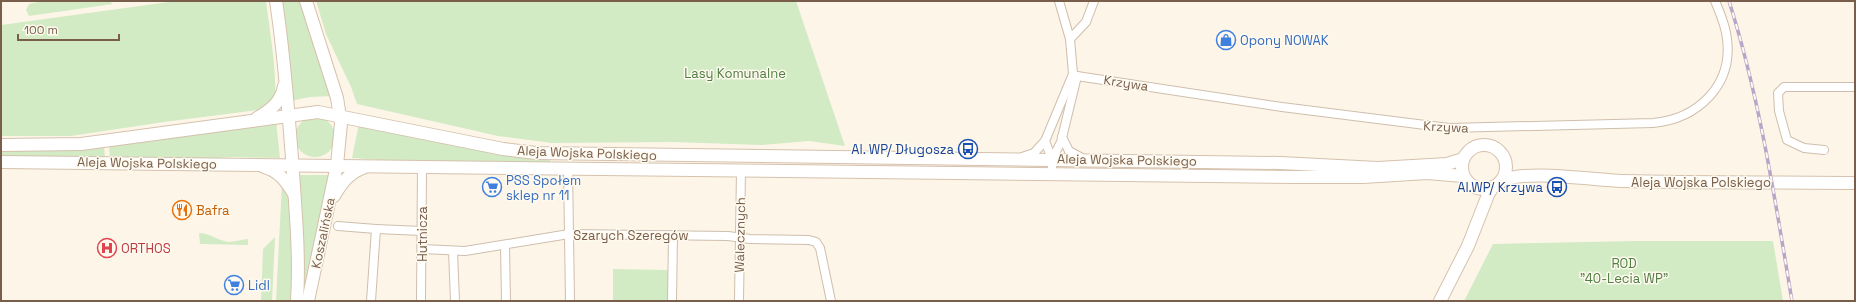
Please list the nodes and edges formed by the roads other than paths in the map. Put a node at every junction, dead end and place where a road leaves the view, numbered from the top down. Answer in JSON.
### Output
{"nodes":[{"id":1,"x":276,"y":1,"type":"edge"},
{"id":2,"x":306,"y":1,"type":"edge"},
{"id":3,"x":1059,"y":1,"type":"edge"},
{"id":4,"x":1094,"y":1,"type":"edge"},
{"id":5,"x":1715,"y":1,"type":"edge"},
{"id":6,"x":1070,"y":39,"type":"junction"},
{"id":7,"x":1075,"y":75,"type":"junction"},
{"id":8,"x":285,"y":81,"type":"junction"},
{"id":9,"x":1855,"y":87,"type":"edge"},
{"id":10,"x":340,"y":115,"type":"junction"},
{"id":11,"x":288,"y":116,"type":"junction"},
{"id":12,"x":252,"y":121,"type":"junction"},
{"id":13,"x":1062,"y":137,"type":"junction"},
{"id":14,"x":1045,"y":141,"type":"junction"},
{"id":15,"x":1,"y":146,"type":"edge"},
{"id":16,"x":1824,"y":150,"type":"dead end"},
{"id":17,"x":790,"y":156,"type":"junction"},
{"id":18,"x":1016,"y":159,"type":"junction"},
{"id":19,"x":1052,"y":159,"type":"junction"},
{"id":20,"x":1464,"y":159,"type":"junction"},
{"id":21,"x":1504,"y":159,"type":"junction"},
{"id":22,"x":1089,"y":160,"type":"junction"},
{"id":23,"x":1159,"y":161,"type":"junction"},
{"id":24,"x":1,"y":162,"type":"edge"},
{"id":25,"x":253,"y":164,"type":"junction"},
{"id":26,"x":292,"y":165,"type":"junction"},
{"id":27,"x":337,"y":165,"type":"junction"},
{"id":28,"x":370,"y":166,"type":"junction"},
{"id":29,"x":422,"y":166,"type":"junction"},
{"id":30,"x":568,"y":168,"type":"junction"},
{"id":31,"x":741,"y":170,"type":"junction"},
{"id":32,"x":789,"y":170,"type":"junction"},
{"id":33,"x":1052,"y":174,"type":"junction"},
{"id":34,"x":1158,"y":175,"type":"junction"},
{"id":35,"x":1463,"y":176,"type":"junction"},
{"id":36,"x":1548,"y":176,"type":"junction"},
{"id":37,"x":1855,"y":183,"type":"edge"},
{"id":38,"x":1497,"y":184,"type":"junction"},
{"id":39,"x":1475,"y":188,"type":"junction"},
{"id":40,"x":295,"y":194,"type":"junction"},
{"id":41,"x":328,"y":207,"type":"junction"},
{"id":42,"x":338,"y":226,"type":"dead end"},
{"id":43,"x":1474,"y":228,"type":"junction"},
{"id":44,"x":376,"y":229,"type":"junction"},
{"id":45,"x":422,"y":231,"type":"junction"},
{"id":46,"x":569,"y":234,"type":"junction"},
{"id":47,"x":673,"y":235,"type":"junction"},
{"id":48,"x":740,"y":237,"type":"junction"},
{"id":49,"x":505,"y":245,"type":"junction"},
{"id":50,"x":422,"y":249,"type":"junction"},
{"id":51,"x":453,"y":251,"type":"junction"},
{"id":52,"x":297,"y":301,"type":"edge"},
{"id":53,"x":308,"y":301,"type":"edge"},
{"id":54,"x":371,"y":301,"type":"edge"},
{"id":55,"x":421,"y":301,"type":"edge"},
{"id":56,"x":455,"y":301,"type":"edge"},
{"id":57,"x":506,"y":301,"type":"edge"},
{"id":58,"x":570,"y":301,"type":"edge"},
{"id":59,"x":672,"y":301,"type":"edge"},
{"id":60,"x":739,"y":301,"type":"edge"},
{"id":61,"x":830,"y":301,"type":"edge"},
{"id":62,"x":1440,"y":301,"type":"edge"}],
"edges":[{"from":1,"to":8,"type":"main road","name":"Koszalińska"},
{"from":2,"to":10,"type":"main road","name":"Koszalińska"},
{"from":3,"to":6,"type":"street"},
{"from":4,"to":6,"type":"street"},
{"from":5,"to":7,"type":"street","name":"Krzywa"},
{"from":6,"to":7,"type":"street"},
{"from":7,"to":13,"type":"street"},
{"from":7,"to":14,"type":"street"},
{"from":8,"to":11,"type":"main road","name":"Koszalińska"},
{"from":8,"to":12,"type":"main road"},
{"from":9,"to":16,"type":"street"},
{"from":10,"to":11,"type":"main road","name":"Aleja Wojska Polskiego"},
{"from":10,"to":17,"type":"main road","name":"Aleja Wojska Polskiego"},
{"from":10,"to":27,"type":"main road","name":"Koszalińska"},
{"from":11,"to":12,"type":"main road","name":"Aleja Wojska Polskiego"},
{"from":11,"to":26,"type":"main road","name":"Koszalińska"},
{"from":12,"to":15,"type":"main road","name":"Aleja Wojska Polskiego"},
{"from":13,"to":19,"type":"street"},
{"from":13,"to":22,"type":"street"},
{"from":14,"to":18,"type":"street"},
{"from":14,"to":19,"type":"street"},
{"from":17,"to":18,"type":"main road","name":"Aleja Wojska Polskiego"},
{"from":17,"to":32,"type":"main road"},
{"from":18,"to":19,"type":"main road","name":"Aleja Wojska Polskiego"},
{"from":19,"to":22,"type":"main road","name":"Aleja Wojska Polskiego"},
{"from":19,"to":33,"type":"street"},
{"from":20,"to":21,"type":"main road"},
{"from":20,"to":23,"type":"main road","name":"Aleja Wojska Polskiego"},
{"from":20,"to":35,"type":"main road"},
{"from":21,"to":36,"type":"main road","name":"Aleja Wojska Polskiego"},
{"from":21,"to":38,"type":"main road"},
{"from":22,"to":23,"type":"main road","name":"Aleja Wojska Polskiego"},
{"from":23,"to":34,"type":"main road"},
{"from":24,"to":25,"type":"main road","name":"Aleja Wojska Polskiego"},
{"from":25,"to":26,"type":"main road","name":"Aleja Wojska Polskiego"},
{"from":25,"to":40,"type":"main road"},
{"from":26,"to":27,"type":"main road","name":"Aleja Wojska Polskiego"},
{"from":26,"to":40,"type":"main road","name":"Koszalińska"},
{"from":27,"to":28,"type":"main road","name":"Aleja Wojska Polskiego"},
{"from":27,"to":41,"type":"main road","name":"Koszalińska"},
{"from":28,"to":29,"type":"main road","name":"Aleja Wojska Polskiego"},
{"from":28,"to":41,"type":"main road"},
{"from":29,"to":30,"type":"main road","name":"Aleja Wojska Polskiego"},
{"from":29,"to":45,"type":"street","name":"Hutnicza"},
{"from":30,"to":31,"type":"main road","name":"Aleja Wojska Polskiego"},
{"from":30,"to":46,"type":"street"},
{"from":31,"to":32,"type":"main road","name":"Aleja Wojska Polskiego"},
{"from":31,"to":48,"type":"street","name":"Walecznych"},
{"from":32,"to":33,"type":"main road","name":"Aleja Wojska Polskiego"},
{"from":33,"to":34,"type":"main road","name":"Aleja Wojska Polskiego"},
{"from":34,"to":35,"type":"main road","name":"Aleja Wojska Polskiego"},
{"from":35,"to":39,"type":"main road"},
{"from":36,"to":37,"type":"main road","name":"Aleja Wojska Polskiego"},
{"from":36,"to":38,"type":"main road","name":"Aleja Wojska Polskiego"},
{"from":38,"to":39,"type":"main road"},
{"from":38,"to":43,"type":"main road"},
{"from":39,"to":43,"type":"main road"},
{"from":40,"to":52,"type":"main road","name":"Koszalińska"},
{"from":41,"to":53,"type":"main road","name":"Koszalińska"},
{"from":42,"to":44,"type":"street"},
{"from":43,"to":62,"type":"main road"},
{"from":44,"to":45,"type":"street"},
{"from":44,"to":54,"type":"street"},
{"from":45,"to":50,"type":"street","name":"Hutnicza"},
{"from":46,"to":47,"type":"street","name":"Szarych Szeregów"},
{"from":46,"to":49,"type":"street","name":"Szarych Szeregów"},
{"from":46,"to":58,"type":"street"},
{"from":47,"to":48,"type":"street","name":"Szarych Szeregów"},
{"from":47,"to":59,"type":"street"},
{"from":48,"to":60,"type":"street","name":"Walecznych"},
{"from":48,"to":61,"type":"street","name":"Szarych Szeregów"},
{"from":49,"to":51,"type":"street","name":"Szarych Szeregów"},
{"from":49,"to":57,"type":"street"},
{"from":50,"to":51,"type":"street","name":"Szarych Szeregów"},
{"from":50,"to":55,"type":"street","name":"Hutnicza"},
{"from":51,"to":56,"type":"street"}]}
